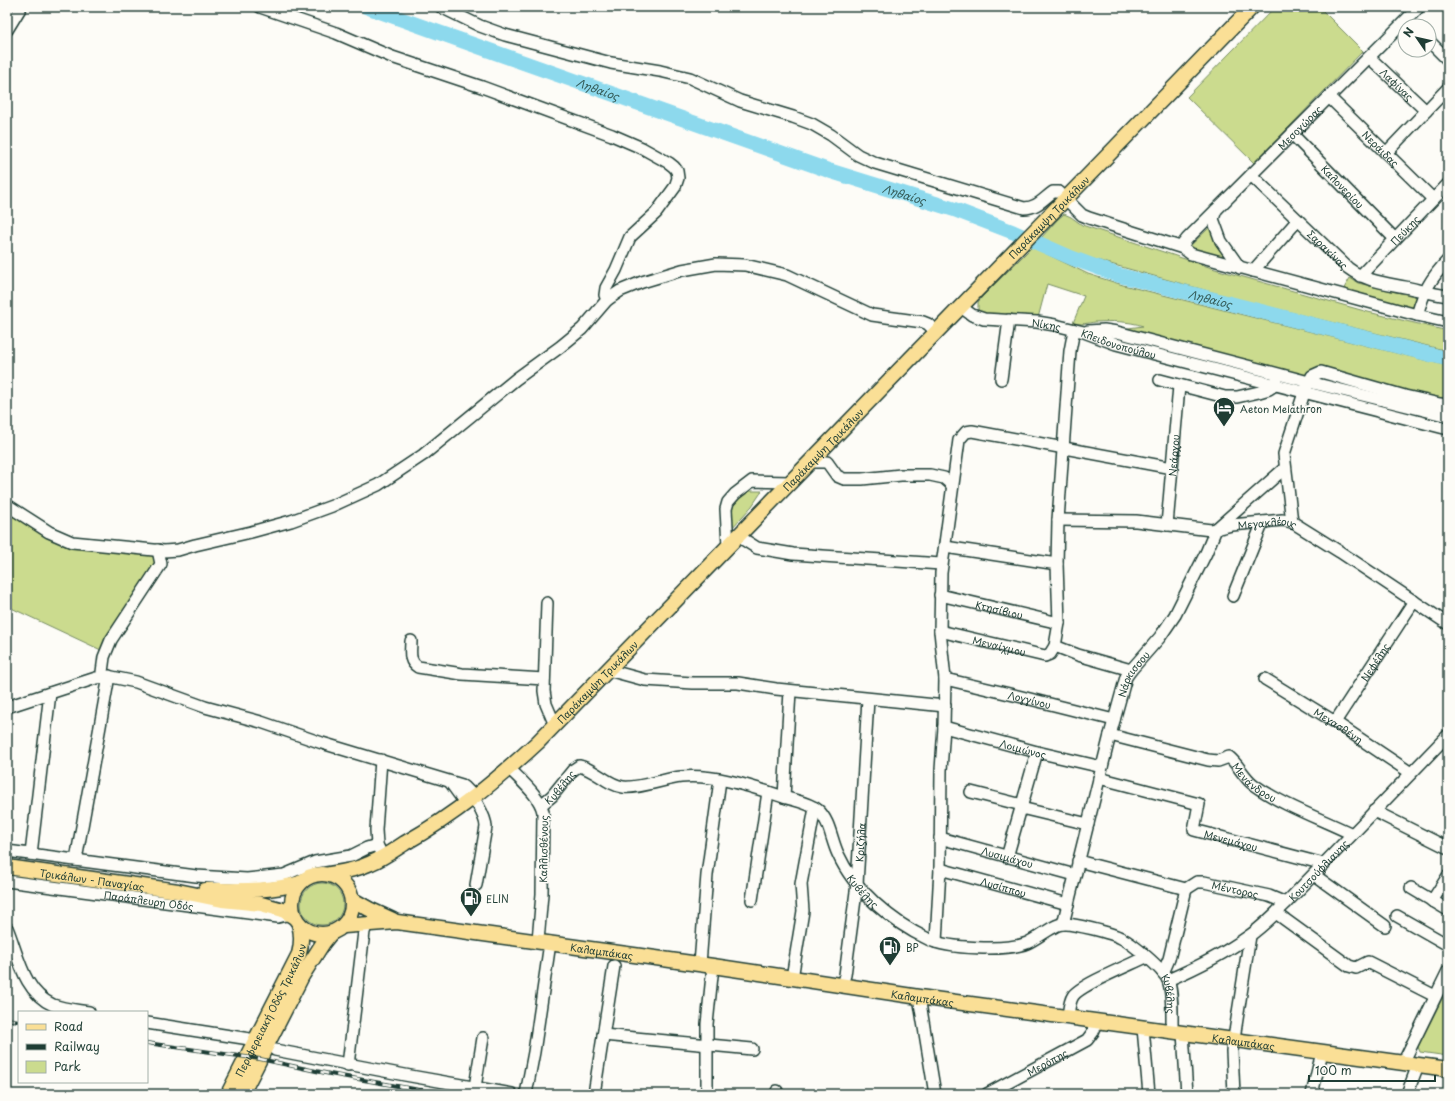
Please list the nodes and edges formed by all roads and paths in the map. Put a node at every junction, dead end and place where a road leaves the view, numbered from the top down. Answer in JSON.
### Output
{"nodes":[{"id":1,"x":21,"y":7,"type":"edge"},
{"id":2,"x":260,"y":7,"type":"edge"},
{"id":3,"x":441,"y":7,"type":"edge"},
{"id":4,"x":1252,"y":7,"type":"edge"},
{"id":5,"x":1419,"y":7,"type":"edge"},
{"id":6,"x":1412,"y":18,"type":"edge"},
{"id":7,"x":7,"y":30,"type":"edge"},
{"id":8,"x":1397,"y":33,"type":"edge"},
{"id":9,"x":1437,"y":49,"type":"edge"},
{"id":10,"x":1369,"y":57,"type":"junction"},
{"id":11,"x":1448,"y":60,"type":"edge"},
{"id":12,"x":1448,"y":88,"type":"edge"},
{"id":13,"x":1329,"y":97,"type":"junction"},
{"id":14,"x":1426,"y":112,"type":"junction"},
{"id":15,"x":1292,"y":134,"type":"junction"},
{"id":16,"x":1386,"y":153,"type":"junction"},
{"id":17,"x":1251,"y":175,"type":"junction"},
{"id":18,"x":1448,"y":184,"type":"edge"},
{"id":19,"x":1433,"y":199,"type":"junction"},
{"id":20,"x":1062,"y":202,"type":"junction"},
{"id":21,"x":1216,"y":210,"type":"junction"},
{"id":22,"x":1298,"y":220,"type":"junction"},
{"id":23,"x":1395,"y":239,"type":"junction"},
{"id":24,"x":1183,"y":248,"type":"junction"},
{"id":25,"x":1448,"y":260,"type":"edge"},
{"id":26,"x":1240,"y":268,"type":"junction"},
{"id":27,"x":1253,"y":271,"type":"junction"},
{"id":28,"x":1360,"y":276,"type":"junction"},
{"id":29,"x":1424,"y":292,"type":"junction"},
{"id":30,"x":1448,"y":296,"type":"edge"},
{"id":31,"x":607,"y":300,"type":"junction"},
{"id":32,"x":960,"y":307,"type":"junction"},
{"id":33,"x":1417,"y":315,"type":"junction"},
{"id":34,"x":1009,"y":320,"type":"junction"},
{"id":35,"x":1448,"y":322,"type":"edge"},
{"id":36,"x":1079,"y":331,"type":"junction"},
{"id":37,"x":936,"y":332,"type":"junction"},
{"id":38,"x":1279,"y":374,"type":"junction"},
{"id":39,"x":1001,"y":379,"type":"dead end"},
{"id":40,"x":1160,"y":380,"type":"dead end"},
{"id":41,"x":1275,"y":385,"type":"junction"},
{"id":42,"x":1179,"y":386,"type":"junction"},
{"id":43,"x":1307,"y":388,"type":"junction"},
{"id":44,"x":1444,"y":410,"type":"edge"},
{"id":45,"x":1448,"y":429,"type":"edge"},
{"id":46,"x":1062,"y":448,"type":"junction"},
{"id":47,"x":810,"y":462,"type":"junction"},
{"id":48,"x":1172,"y":468,"type":"junction"},
{"id":49,"x":1285,"y":468,"type":"junction"},
{"id":50,"x":790,"y":482,"type":"junction"},
{"id":51,"x":952,"y":485,"type":"junction"},
{"id":52,"x":7,"y":505,"type":"edge"},
{"id":53,"x":1058,"y":520,"type":"junction"},
{"id":54,"x":1263,"y":522,"type":"junction"},
{"id":55,"x":1292,"y":522,"type":"junction"},
{"id":56,"x":1167,"y":525,"type":"junction"},
{"id":57,"x":1216,"y":529,"type":"junction"},
{"id":58,"x":738,"y":536,"type":"junction"},
{"id":59,"x":728,"y":546,"type":"junction"},
{"id":60,"x":945,"y":547,"type":"junction"},
{"id":61,"x":158,"y":550,"type":"junction"},
{"id":62,"x":171,"y":551,"type":"junction"},
{"id":63,"x":160,"y":564,"type":"junction"},
{"id":64,"x":941,"y":564,"type":"junction"},
{"id":65,"x":1057,"y":564,"type":"junction"},
{"id":66,"x":940,"y":595,"type":"junction"},
{"id":67,"x":1233,"y":596,"type":"dead end"},
{"id":68,"x":1414,"y":601,"type":"junction"},
{"id":69,"x":547,"y":603,"type":"dead end"},
{"id":70,"x":1060,"y":623,"type":"junction"},
{"id":71,"x":1448,"y":624,"type":"edge"},
{"id":72,"x":940,"y":631,"type":"junction"},
{"id":73,"x":411,"y":642,"type":"dead end"},
{"id":74,"x":1055,"y":646,"type":"junction"},
{"id":75,"x":608,"y":670,"type":"junction"},
{"id":76,"x":1131,"y":670,"type":"junction"},
{"id":77,"x":106,"y":674,"type":"junction"},
{"id":78,"x":544,"y":679,"type":"junction"},
{"id":79,"x":945,"y":679,"type":"junction"},
{"id":80,"x":1265,"y":679,"type":"dead end"},
{"id":81,"x":790,"y":691,"type":"junction"},
{"id":82,"x":50,"y":694,"type":"junction"},
{"id":83,"x":868,"y":698,"type":"junction"},
{"id":84,"x":945,"y":706,"type":"junction"},
{"id":85,"x":7,"y":707,"type":"edge"},
{"id":86,"x":1114,"y":720,"type":"junction"},
{"id":87,"x":1335,"y":722,"type":"junction"},
{"id":88,"x":555,"y":724,"type":"junction"},
{"id":89,"x":944,"y":727,"type":"junction"},
{"id":90,"x":1110,"y":735,"type":"junction"},
{"id":91,"x":1446,"y":739,"type":"edge"},
{"id":92,"x":1037,"y":752,"type":"junction"},
{"id":93,"x":381,"y":760,"type":"junction"},
{"id":94,"x":1102,"y":767,"type":"junction"},
{"id":95,"x":509,"y":768,"type":"junction"},
{"id":96,"x":1411,"y":773,"type":"junction"},
{"id":97,"x":1099,"y":778,"type":"junction"},
{"id":98,"x":720,"y":780,"type":"junction"},
{"id":99,"x":768,"y":792,"type":"junction"},
{"id":100,"x":971,"y":792,"type":"dead end"},
{"id":101,"x":784,"y":797,"type":"junction"},
{"id":102,"x":470,"y":801,"type":"junction"},
{"id":103,"x":541,"y":805,"type":"junction"},
{"id":104,"x":1021,"y":807,"type":"junction"},
{"id":105,"x":815,"y":808,"type":"junction"},
{"id":106,"x":1374,"y":812,"type":"junction"},
{"id":107,"x":1088,"y":824,"type":"junction"},
{"id":108,"x":1352,"y":834,"type":"junction"},
{"id":109,"x":940,"y":838,"type":"junction"},
{"id":110,"x":1448,"y":848,"type":"edge"},
{"id":111,"x":7,"y":851,"type":"edge"},
{"id":112,"x":380,"y":851,"type":"junction"},
{"id":113,"x":31,"y":854,"type":"junction"},
{"id":114,"x":1007,"y":857,"type":"junction"},
{"id":115,"x":76,"y":860,"type":"junction"},
{"id":116,"x":1078,"y":861,"type":"junction"},
{"id":117,"x":371,"y":863,"type":"junction"},
{"id":118,"x":1324,"y":864,"type":"junction"},
{"id":119,"x":7,"y":867,"type":"edge"},
{"id":120,"x":940,"y":869,"type":"junction"},
{"id":121,"x":330,"y":874,"type":"junction"},
{"id":122,"x":1075,"y":874,"type":"junction"},
{"id":123,"x":1314,"y":875,"type":"junction"},
{"id":124,"x":1448,"y":876,"type":"edge"},
{"id":125,"x":7,"y":881,"type":"edge"},
{"id":126,"x":300,"y":883,"type":"junction"},
{"id":127,"x":857,"y":884,"type":"junction"},
{"id":128,"x":247,"y":885,"type":"junction"},
{"id":129,"x":476,"y":885,"type":"dead end"},
{"id":130,"x":1411,"y":888,"type":"dead end"},
{"id":131,"x":1186,"y":889,"type":"junction"},
{"id":132,"x":178,"y":891,"type":"junction"},
{"id":133,"x":352,"y":897,"type":"junction"},
{"id":134,"x":752,"y":900,"type":"dead end"},
{"id":135,"x":1432,"y":901,"type":"junction"},
{"id":136,"x":1286,"y":903,"type":"junction"},
{"id":137,"x":1068,"y":904,"type":"junction"},
{"id":138,"x":1448,"y":910,"type":"edge"},
{"id":139,"x":1276,"y":913,"type":"junction"},
{"id":140,"x":1397,"y":916,"type":"dead end"},
{"id":141,"x":294,"y":918,"type":"junction"},
{"id":142,"x":397,"y":922,"type":"junction"},
{"id":143,"x":367,"y":924,"type":"junction"},
{"id":144,"x":1063,"y":924,"type":"junction"},
{"id":145,"x":344,"y":926,"type":"junction"},
{"id":146,"x":1385,"y":926,"type":"dead end"},
{"id":147,"x":7,"y":928,"type":"edge"},
{"id":148,"x":331,"y":933,"type":"junction"},
{"id":149,"x":1250,"y":936,"type":"junction"},
{"id":150,"x":544,"y":942,"type":"junction"},
{"id":151,"x":936,"y":942,"type":"junction"},
{"id":152,"x":1448,"y":945,"type":"edge"},
{"id":153,"x":1146,"y":957,"type":"junction"},
{"id":154,"x":707,"y":965,"type":"junction"},
{"id":155,"x":614,"y":966,"type":"dead end"},
{"id":156,"x":1448,"y":971,"type":"edge"},
{"id":157,"x":1165,"y":976,"type":"junction"},
{"id":158,"x":792,"y":978,"type":"junction"},
{"id":159,"x":842,"y":985,"type":"junction"},
{"id":160,"x":1435,"y":996,"type":"junction"},
{"id":161,"x":919,"y":997,"type":"junction"},
{"id":162,"x":84,"y":1011,"type":"edge"},
{"id":163,"x":1068,"y":1017,"type":"junction"},
{"id":164,"x":1098,"y":1021,"type":"junction"},
{"id":165,"x":148,"y":1023,"type":"edge"},
{"id":166,"x":1143,"y":1028,"type":"junction"},
{"id":167,"x":1177,"y":1032,"type":"junction"},
{"id":168,"x":603,"y":1035,"type":"junction"},
{"id":169,"x":483,"y":1038,"type":"dead end"},
{"id":170,"x":256,"y":1040,"type":"junction"},
{"id":171,"x":1233,"y":1040,"type":"junction"},
{"id":172,"x":706,"y":1044,"type":"junction"},
{"id":173,"x":752,"y":1049,"type":"dead end"},
{"id":174,"x":275,"y":1050,"type":"dead end"},
{"id":175,"x":1322,"y":1052,"type":"junction"},
{"id":176,"x":1403,"y":1063,"type":"junction"},
{"id":177,"x":348,"y":1065,"type":"junction"},
{"id":178,"x":1418,"y":1065,"type":"junction"},
{"id":179,"x":1448,"y":1069,"type":"edge"},
{"id":180,"x":238,"y":1076,"type":"junction"},
{"id":181,"x":475,"y":1087,"type":"junction"},
{"id":182,"x":218,"y":1094,"type":"edge"},
{"id":183,"x":228,"y":1094,"type":"edge"},
{"id":184,"x":242,"y":1094,"type":"edge"},
{"id":185,"x":512,"y":1094,"type":"edge"},
{"id":186,"x":526,"y":1094,"type":"edge"},
{"id":187,"x":594,"y":1094,"type":"edge"},
{"id":188,"x":707,"y":1094,"type":"edge"},
{"id":189,"x":935,"y":1094,"type":"edge"},
{"id":190,"x":987,"y":1094,"type":"edge"},
{"id":191,"x":1149,"y":1094,"type":"edge"},
{"id":192,"x":1187,"y":1094,"type":"edge"},
{"id":193,"x":1234,"y":1094,"type":"edge"},
{"id":194,"x":1312,"y":1094,"type":"edge"},
{"id":195,"x":1407,"y":1094,"type":"edge"}],
"edges":[{"from":1,"to":7,"type":"street"},
{"from":2,"to":31,"type":"street"},
{"from":3,"to":20,"type":"street"},
{"from":4,"to":20,"type":"main road","name":"Παράκαμψη Τρικάλων"},
{"from":5,"to":6,"type":"street","name":"Μεσοχώρας"},
{"from":8,"to":10,"type":"street","name":"Μεσοχώρας"},
{"from":9,"to":11,"type":"street"},
{"from":10,"to":13,"type":"street","name":"Μεσοχώρας"},
{"from":10,"to":14,"type":"street","name":"Λαφίνας"},
{"from":12,"to":14,"type":"street"},
{"from":13,"to":15,"type":"street","name":"Μεσοχώρας"},
{"from":13,"to":16,"type":"street","name":"Νεράιδας"},
{"from":14,"to":16,"type":"street"},
{"from":15,"to":17,"type":"street","name":"Μεσοχώρας"},
{"from":15,"to":23,"type":"street","name":"Καλονερίου"},
{"from":16,"to":19,"type":"street","name":"Νεράιδας"},
{"from":17,"to":21,"type":"street","name":"Μεσοχώρας"},
{"from":17,"to":22,"type":"street","name":"Σαρακίνας"},
{"from":18,"to":19,"type":"street","name":"Πεύκης"},
{"from":19,"to":23,"type":"street","name":"Πεύκης"},
{"from":20,"to":24,"type":"street"},
{"from":20,"to":32,"type":"main road","name":"Παράκαμψη Τρικάλων"},
{"from":21,"to":24,"type":"street","name":"Μεσοχώρας"},
{"from":21,"to":26,"type":"street"},
{"from":22,"to":27,"type":"street"},
{"from":22,"to":28,"type":"street","name":"Σαρακίνας"},
{"from":23,"to":28,"type":"street","name":"Πεύκης"},
{"from":24,"to":26,"type":"street"},
{"from":25,"to":29,"type":"street"},
{"from":26,"to":27,"type":"street"},
{"from":27,"to":33,"type":"street"},
{"from":28,"to":29,"type":"street","name":"Σαρακίνας"},
{"from":29,"to":30,"type":"street","name":"Σαρακίνας"},
{"from":29,"to":33,"type":"street"},
{"from":31,"to":37,"type":"street"},
{"from":31,"to":62,"type":"street"},
{"from":32,"to":34,"type":"street","name":"Νίκης"},
{"from":32,"to":37,"type":"main road","name":"Παράκαμψη Τρικάλων"},
{"from":33,"to":35,"type":"street"},
{"from":34,"to":36,"type":"street","name":"Νίκης"},
{"from":34,"to":39,"type":"street"},
{"from":36,"to":38,"type":"street","name":"Κλειδονοπούλου"},
{"from":36,"to":41,"type":"street","name":"Κλειδονοπούλου"},
{"from":36,"to":46,"type":"street"},
{"from":37,"to":47,"type":"main road","name":"Παράκαμψη Τρικάλων"},
{"from":38,"to":41,"type":"street"},
{"from":38,"to":43,"type":"street","name":"Κλειδονοπούλου"},
{"from":40,"to":42,"type":"street"},
{"from":41,"to":42,"type":"street"},
{"from":41,"to":43,"type":"street","name":"Κλειδονοπούλου"},
{"from":42,"to":48,"type":"street","name":"Νεάρχου"},
{"from":43,"to":44,"type":"street","name":"Κλειδονοπούλου"},
{"from":43,"to":45,"type":"street","name":"Κλειδονοπούλου"},
{"from":43,"to":49,"type":"street"},
{"from":46,"to":48,"type":"street"},
{"from":46,"to":51,"type":"street"},
{"from":46,"to":53,"type":"street"},
{"from":47,"to":50,"type":"main road","name":"Παράκαμψη Τρικάλων"},
{"from":47,"to":51,"type":"street"},
{"from":48,"to":56,"type":"street","name":"Νεάρχου"},
{"from":49,"to":55,"type":"street"},
{"from":49,"to":57,"type":"street","name":"Νάρκισσου"},
{"from":50,"to":58,"type":"main road","name":"Παράκαμψη Τρικάλων"},
{"from":50,"to":59,"type":"street"},
{"from":51,"to":60,"type":"street"},
{"from":52,"to":61,"type":"street"},
{"from":53,"to":56,"type":"street","name":"Μεγακλέους"},
{"from":53,"to":65,"type":"street"},
{"from":54,"to":55,"type":"street","name":"Μεγακλέους"},
{"from":54,"to":57,"type":"street","name":"Μεγακλέους"},
{"from":54,"to":67,"type":"street"},
{"from":55,"to":68,"type":"street","name":"Μεγακλέους"},
{"from":56,"to":57,"type":"street","name":"Μεγακλέους"},
{"from":57,"to":76,"type":"street","name":"Νάρκισσου"},
{"from":58,"to":59,"type":"main road","name":"Παράκαμψη Τρικάλων"},
{"from":58,"to":64,"type":"street"},
{"from":59,"to":75,"type":"main road","name":"Παράκαμψη Τρικάλων"},
{"from":60,"to":64,"type":"street"},
{"from":60,"to":65,"type":"street"},
{"from":61,"to":62,"type":"street"},
{"from":61,"to":63,"type":"street"},
{"from":62,"to":63,"type":"street"},
{"from":63,"to":77,"type":"street"},
{"from":64,"to":66,"type":"street"},
{"from":65,"to":70,"type":"street"},
{"from":66,"to":70,"type":"street","name":"Κτησίβιου"},
{"from":66,"to":72,"type":"street"},
{"from":68,"to":71,"type":"street","name":"Μεγακλέους"},
{"from":68,"to":87,"type":"street","name":"Νεφέλης"},
{"from":69,"to":78,"type":"street"},
{"from":70,"to":74,"type":"street"},
{"from":72,"to":74,"type":"street","name":"Μεναίχμου"},
{"from":72,"to":79,"type":"street"},
{"from":73,"to":78,"type":"street"},
{"from":74,"to":76,"type":"street"},
{"from":75,"to":81,"type":"street"},
{"from":75,"to":88,"type":"main road","name":"Παράκαμψη Τρικάλων"},
{"from":76,"to":86,"type":"street","name":"Νάρκισσου"},
{"from":77,"to":82,"type":"street"},
{"from":77,"to":93,"type":"street"},
{"from":77,"to":115,"type":"street"},
{"from":78,"to":88,"type":"street"},
{"from":79,"to":84,"type":"street"},
{"from":79,"to":86,"type":"street","name":"Λογγίνου"},
{"from":80,"to":87,"type":"street","name":"Μεγασθένη"},
{"from":81,"to":83,"type":"street"},
{"from":81,"to":101,"type":"street"},
{"from":82,"to":85,"type":"street"},
{"from":82,"to":113,"type":"street"},
{"from":83,"to":84,"type":"street"},
{"from":83,"to":127,"type":"street","name":"Κριζήλα"},
{"from":84,"to":89,"type":"street"},
{"from":86,"to":90,"type":"street","name":"Νάρκισσου"},
{"from":87,"to":96,"type":"street","name":"Μεγασθένη"},
{"from":88,"to":95,"type":"main road","name":"Παράκαμψη Τρικάλων"},
{"from":89,"to":92,"type":"street","name":"Λοιμώνος"},
{"from":89,"to":109,"type":"street"},
{"from":90,"to":94,"type":"street","name":"Νάρκισσου"},
{"from":90,"to":108,"type":"street","name":"Μενάνδρου"},
{"from":91,"to":96,"type":"street","name":"Κουτσούφλιανης"},
{"from":92,"to":94,"type":"street","name":"Λοιμώνος"},
{"from":92,"to":104,"type":"street"},
{"from":93,"to":102,"type":"street"},
{"from":93,"to":112,"type":"street"},
{"from":94,"to":97,"type":"street","name":"Νάρκισσου"},
{"from":95,"to":102,"type":"main road","name":"Παράκαμψη Τρικάλων"},
{"from":95,"to":103,"type":"street","name":"Καλλισθένους"},
{"from":96,"to":106,"type":"street","name":"Κουτσούφλιανης"},
{"from":97,"to":107,"type":"street","name":"Νάρκισσου"},
{"from":97,"to":118,"type":"street","name":"Μενεμάχου"},
{"from":98,"to":99,"type":"street","name":"Κυβέλης"},
{"from":98,"to":103,"type":"street","name":"Κυβέλης"},
{"from":98,"to":154,"type":"street"},
{"from":99,"to":101,"type":"street","name":"Κυβέλης"},
{"from":99,"to":134,"type":"street"},
{"from":100,"to":104,"type":"street"},
{"from":101,"to":105,"type":"street","name":"Κυβέλης"},
{"from":102,"to":112,"type":"main road","name":"Παράκαμψη Τρικάλων"},
{"from":102,"to":129,"type":"street"},
{"from":103,"to":150,"type":"street","name":"Καλλισθένους"},
{"from":104,"to":107,"type":"street"},
{"from":104,"to":114,"type":"street"},
{"from":105,"to":127,"type":"street","name":"Κυβέλης"},
{"from":105,"to":158,"type":"street"},
{"from":106,"to":108,"type":"street","name":"Κουτσούφλιανης"},
{"from":106,"to":110,"type":"street"},
{"from":107,"to":116,"type":"street","name":"Νάρκισσου"},
{"from":108,"to":118,"type":"street","name":"Κουτσούφλιανης"},
{"from":109,"to":114,"type":"street","name":"Λυσιμάχου"},
{"from":109,"to":120,"type":"street"},
{"from":111,"to":113,"type":"street"},
{"from":112,"to":117,"type":"main road","name":"Παράκαμψη Τρικάλων"},
{"from":112,"to":128,"type":"street"},
{"from":113,"to":115,"type":"street"},
{"from":114,"to":122,"type":"street","name":"Λυσιμάχου"},
{"from":115,"to":128,"type":"street"},
{"from":116,"to":122,"type":"street","name":"Νάρκισσου"},
{"from":116,"to":131,"type":"street"},
{"from":117,"to":121,"type":"main road","name":"Παράκαμψη Τρικάλων"},
{"from":117,"to":133,"type":"main road","name":"Παράκαμψη Τρικάλων"},
{"from":118,"to":123,"type":"street","name":"Κουτσούφλιανης"},
{"from":119,"to":132,"type":"main road","name":"Τρικάλων - Παναγίας"},
{"from":120,"to":137,"type":"street","name":"Λυσίππου"},
{"from":120,"to":151,"type":"street"},
{"from":121,"to":126,"type":"main road"},
{"from":121,"to":133,"type":"main road"},
{"from":122,"to":137,"type":"street","name":"Νάρκισσου"},
{"from":123,"to":136,"type":"street","name":"Κουτσούφλιανης"},
{"from":123,"to":146,"type":"street"},
{"from":124,"to":135,"type":"street"},
{"from":125,"to":141,"type":"street","name":"Παράπλευρη Οδός"},
{"from":126,"to":128,"type":"main road","name":"Τρικάλων - Παναγίας"},
{"from":126,"to":141,"type":"main road"},
{"from":127,"to":151,"type":"street","name":"Κυβέλης"},
{"from":127,"to":159,"type":"street","name":"Κριζήλα"},
{"from":128,"to":132,"type":"main road","name":"Τρικάλων - Παναγίας"},
{"from":130,"to":135,"type":"street"},
{"from":131,"to":136,"type":"street","name":"Μέντορος"},
{"from":131,"to":157,"type":"street"},
{"from":132,"to":141,"type":"main road","name":"Τρικάλων - Παναγίας"},
{"from":133,"to":142,"type":"main road","name":"Καλαμπάκας"},
{"from":133,"to":145,"type":"main road"},
{"from":135,"to":138,"type":"street"},
{"from":136,"to":139,"type":"street","name":"Κουτσούφλιανης"},
{"from":137,"to":144,"type":"street","name":"Νάρκισσου"},
{"from":139,"to":149,"type":"street","name":"Κουτσούφλιανης"},
{"from":139,"to":160,"type":"street"},
{"from":140,"to":152,"type":"street"},
{"from":141,"to":148,"type":"main road"},
{"from":141,"to":170,"type":"main road","name":"Περιφερειακή Οδός Τρικάλων"},
{"from":142,"to":143,"type":"main road","name":"Καλαμπάκας"},
{"from":142,"to":150,"type":"main road","name":"Καλαμπάκας"},
{"from":143,"to":145,"type":"main road","name":"Καλαμπάκας"},
{"from":143,"to":177,"type":"street"},
{"from":144,"to":151,"type":"street","name":"Κυβέλης"},
{"from":144,"to":153,"type":"street","name":"Κυβέλης"},
{"from":145,"to":148,"type":"main road"},
{"from":147,"to":162,"type":"street"},
{"from":148,"to":184,"type":"main road","name":"Περιφερειακή Οδός Τρικάλων"},
{"from":149,"to":157,"type":"street","name":"Κουτσούφλιανης"},
{"from":149,"to":171,"type":"street"},
{"from":150,"to":154,"type":"main road","name":"Καλαμπάκας"},
{"from":150,"to":186,"type":"street","name":"Καλλισθένους"},
{"from":153,"to":157,"type":"street","name":"Κυβέλης"},
{"from":153,"to":163,"type":"street"},
{"from":154,"to":158,"type":"main road","name":"Καλαμπάκας"},
{"from":154,"to":172,"type":"street"},
{"from":155,"to":168,"type":"street"},
{"from":156,"to":160,"type":"street"},
{"from":157,"to":167,"type":"street","name":"Κυβέλης"},
{"from":158,"to":159,"type":"main road","name":"Καλαμπάκας"},
{"from":159,"to":161,"type":"main road","name":"Καλαμπάκας"},
{"from":160,"to":176,"type":"street"},
{"from":161,"to":163,"type":"main road","name":"Καλαμπάκας"},
{"from":161,"to":189,"type":"street"},
{"from":163,"to":164,"type":"main road","name":"Καλαμπάκας"},
{"from":164,"to":166,"type":"main road","name":"Καλαμπάκας"},
{"from":164,"to":190,"type":"street","name":"Μερόπης"},
{"from":165,"to":170,"type":"street"},
{"from":166,"to":167,"type":"main road","name":"Καλαμπάκας"},
{"from":166,"to":191,"type":"street"},
{"from":167,"to":171,"type":"main road","name":"Καλαμπάκας"},
{"from":167,"to":192,"type":"street","name":"Κυβέλης"},
{"from":168,"to":172,"type":"street"},
{"from":168,"to":187,"type":"street"},
{"from":169,"to":181,"type":"street"},
{"from":170,"to":180,"type":"main road","name":"Περιφερειακή Οδός Τρικάλων"},
{"from":171,"to":175,"type":"main road","name":"Καλαμπάκας"},
{"from":171,"to":193,"type":"street"},
{"from":172,"to":173,"type":"street"},
{"from":172,"to":188,"type":"street"},
{"from":174,"to":177,"type":"street"},
{"from":175,"to":176,"type":"main road","name":"Καλαμπάκας"},
{"from":175,"to":194,"type":"street"},
{"from":176,"to":178,"type":"main road","name":"Καλαμπάκας"},
{"from":177,"to":181,"type":"street"},
{"from":178,"to":179,"type":"main road","name":"Καλαμπάκας"},
{"from":178,"to":195,"type":"street"},
{"from":180,"to":182,"type":"main road"},
{"from":180,"to":183,"type":"main road","name":"Περιφερειακή Οδός Τρικάλων"},
{"from":181,"to":185,"type":"street"}]}
